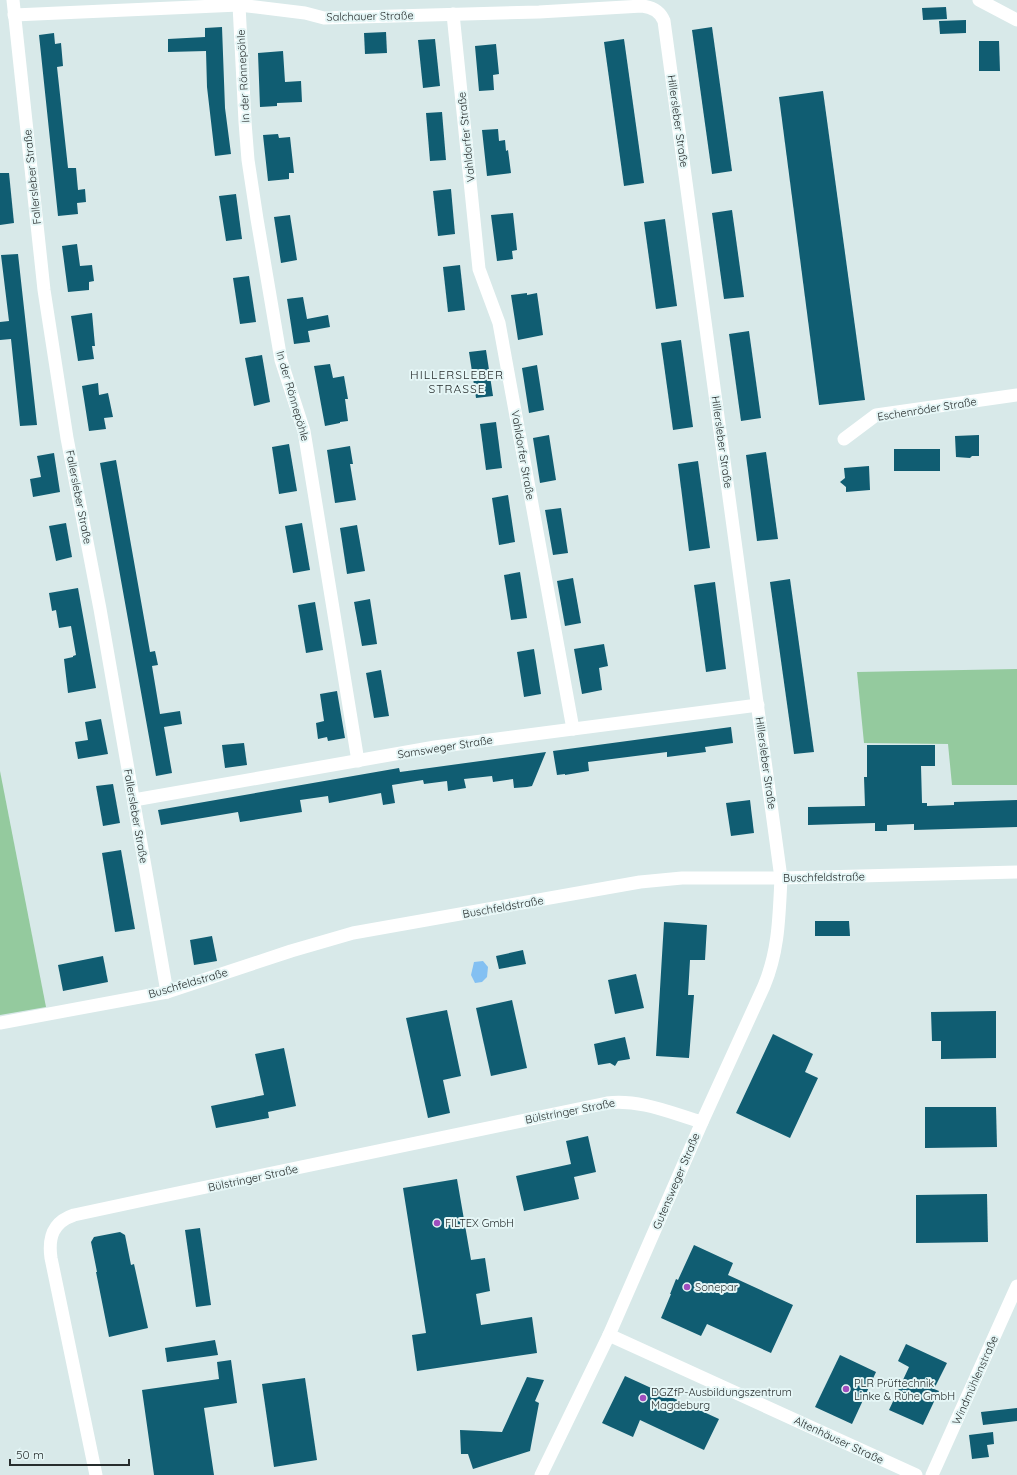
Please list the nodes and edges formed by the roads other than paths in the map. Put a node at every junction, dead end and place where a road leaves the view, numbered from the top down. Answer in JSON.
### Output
{"nodes":[{"id":1,"x":13,"y":0,"type":"edge"},
{"id":2,"x":979,"y":0,"type":"edge"},
{"id":3,"x":239,"y":4,"type":"junction"},
{"id":4,"x":305,"y":6,"type":"edge"},
{"id":5,"x":538,"y":6,"type":"edge"},
{"id":6,"x":655,"y":10,"type":"joint"},
{"id":7,"x":453,"y":14,"type":"junction"},
{"id":8,"x":14,"y":15,"type":"junction"},
{"id":9,"x":1017,"y":20,"type":"edge"},
{"id":10,"x":1017,"y":395,"type":"edge"},
{"id":11,"x":844,"y":439,"type":"dead end"},
{"id":12,"x":758,"y":705,"type":"junction"},
{"id":13,"x":572,"y":729,"type":"junction"},
{"id":14,"x":358,"y":761,"type":"junction"},
{"id":15,"x":134,"y":800,"type":"junction"},
{"id":16,"x":1017,"y":872,"type":"edge"},
{"id":17,"x":781,"y":878,"type":"junction"},
{"id":18,"x":167,"y":992,"type":"junction"},
{"id":19,"x":0,"y":1023,"type":"edge"},
{"id":20,"x":702,"y":1122,"type":"junction"},
{"id":21,"x":1017,"y":1286,"type":"edge"},
{"id":22,"x":609,"y":1335,"type":"junction"},
{"id":23,"x":96,"y":1475,"type":"edge"},
{"id":24,"x":541,"y":1475,"type":"edge"},
{"id":25,"x":916,"y":1475,"type":"edge"},
{"id":26,"x":932,"y":1475,"type":"edge"}],
"edges":[{"from":1,"to":8,"type":"street","name":"Fallersleber Straße"},
{"from":2,"to":9,"type":"street"},
{"from":3,"to":4,"type":"street","name":"Salchauer Straße"},
{"from":3,"to":8,"type":"street","name":"Salchauer Straße"},
{"from":3,"to":14,"type":"street","name":"In der Rönnepöhle"},
{"from":4,"to":7,"type":"street","name":"Salchauer Straße"},
{"from":5,"to":6,"type":"street","name":"Salchauer Straße"},
{"from":5,"to":7,"type":"street","name":"Salchauer Straße"},
{"from":6,"to":12,"type":"street","name":"Hillersleber Straße"},
{"from":7,"to":13,"type":"street","name":"Vahldorfer Straße"},
{"from":8,"to":15,"type":"street","name":"Fallersleber Straße"},
{"from":10,"to":11,"type":"street","name":"Eschenröder Straße"},
{"from":12,"to":13,"type":"street","name":"Samsweger Straße"},
{"from":12,"to":17,"type":"street","name":"Hillersleber Straße"},
{"from":13,"to":14,"type":"street","name":"Samsweger Straße"},
{"from":14,"to":15,"type":"street","name":"Samsweger Straße"},
{"from":15,"to":18,"type":"street","name":"Fallersleber Straße"},
{"from":16,"to":17,"type":"street","name":"Buschfeldstraße"},
{"from":17,"to":18,"type":"street","name":"Buschfeldstraße"},
{"from":17,"to":20,"type":"street","name":"Gutensweger Straße"},
{"from":18,"to":19,"type":"street","name":"Buschfeldstraße"},
{"from":20,"to":22,"type":"street","name":"Gutensweger Straße"},
{"from":20,"to":23,"type":"street","name":"Bülstringer Straße"},
{"from":21,"to":26,"type":"street","name":"Windmühlenstraße"},
{"from":22,"to":24,"type":"street","name":"Gutensweger Straße"},
{"from":22,"to":25,"type":"street","name":"Altenhäuser Straße"}]}
